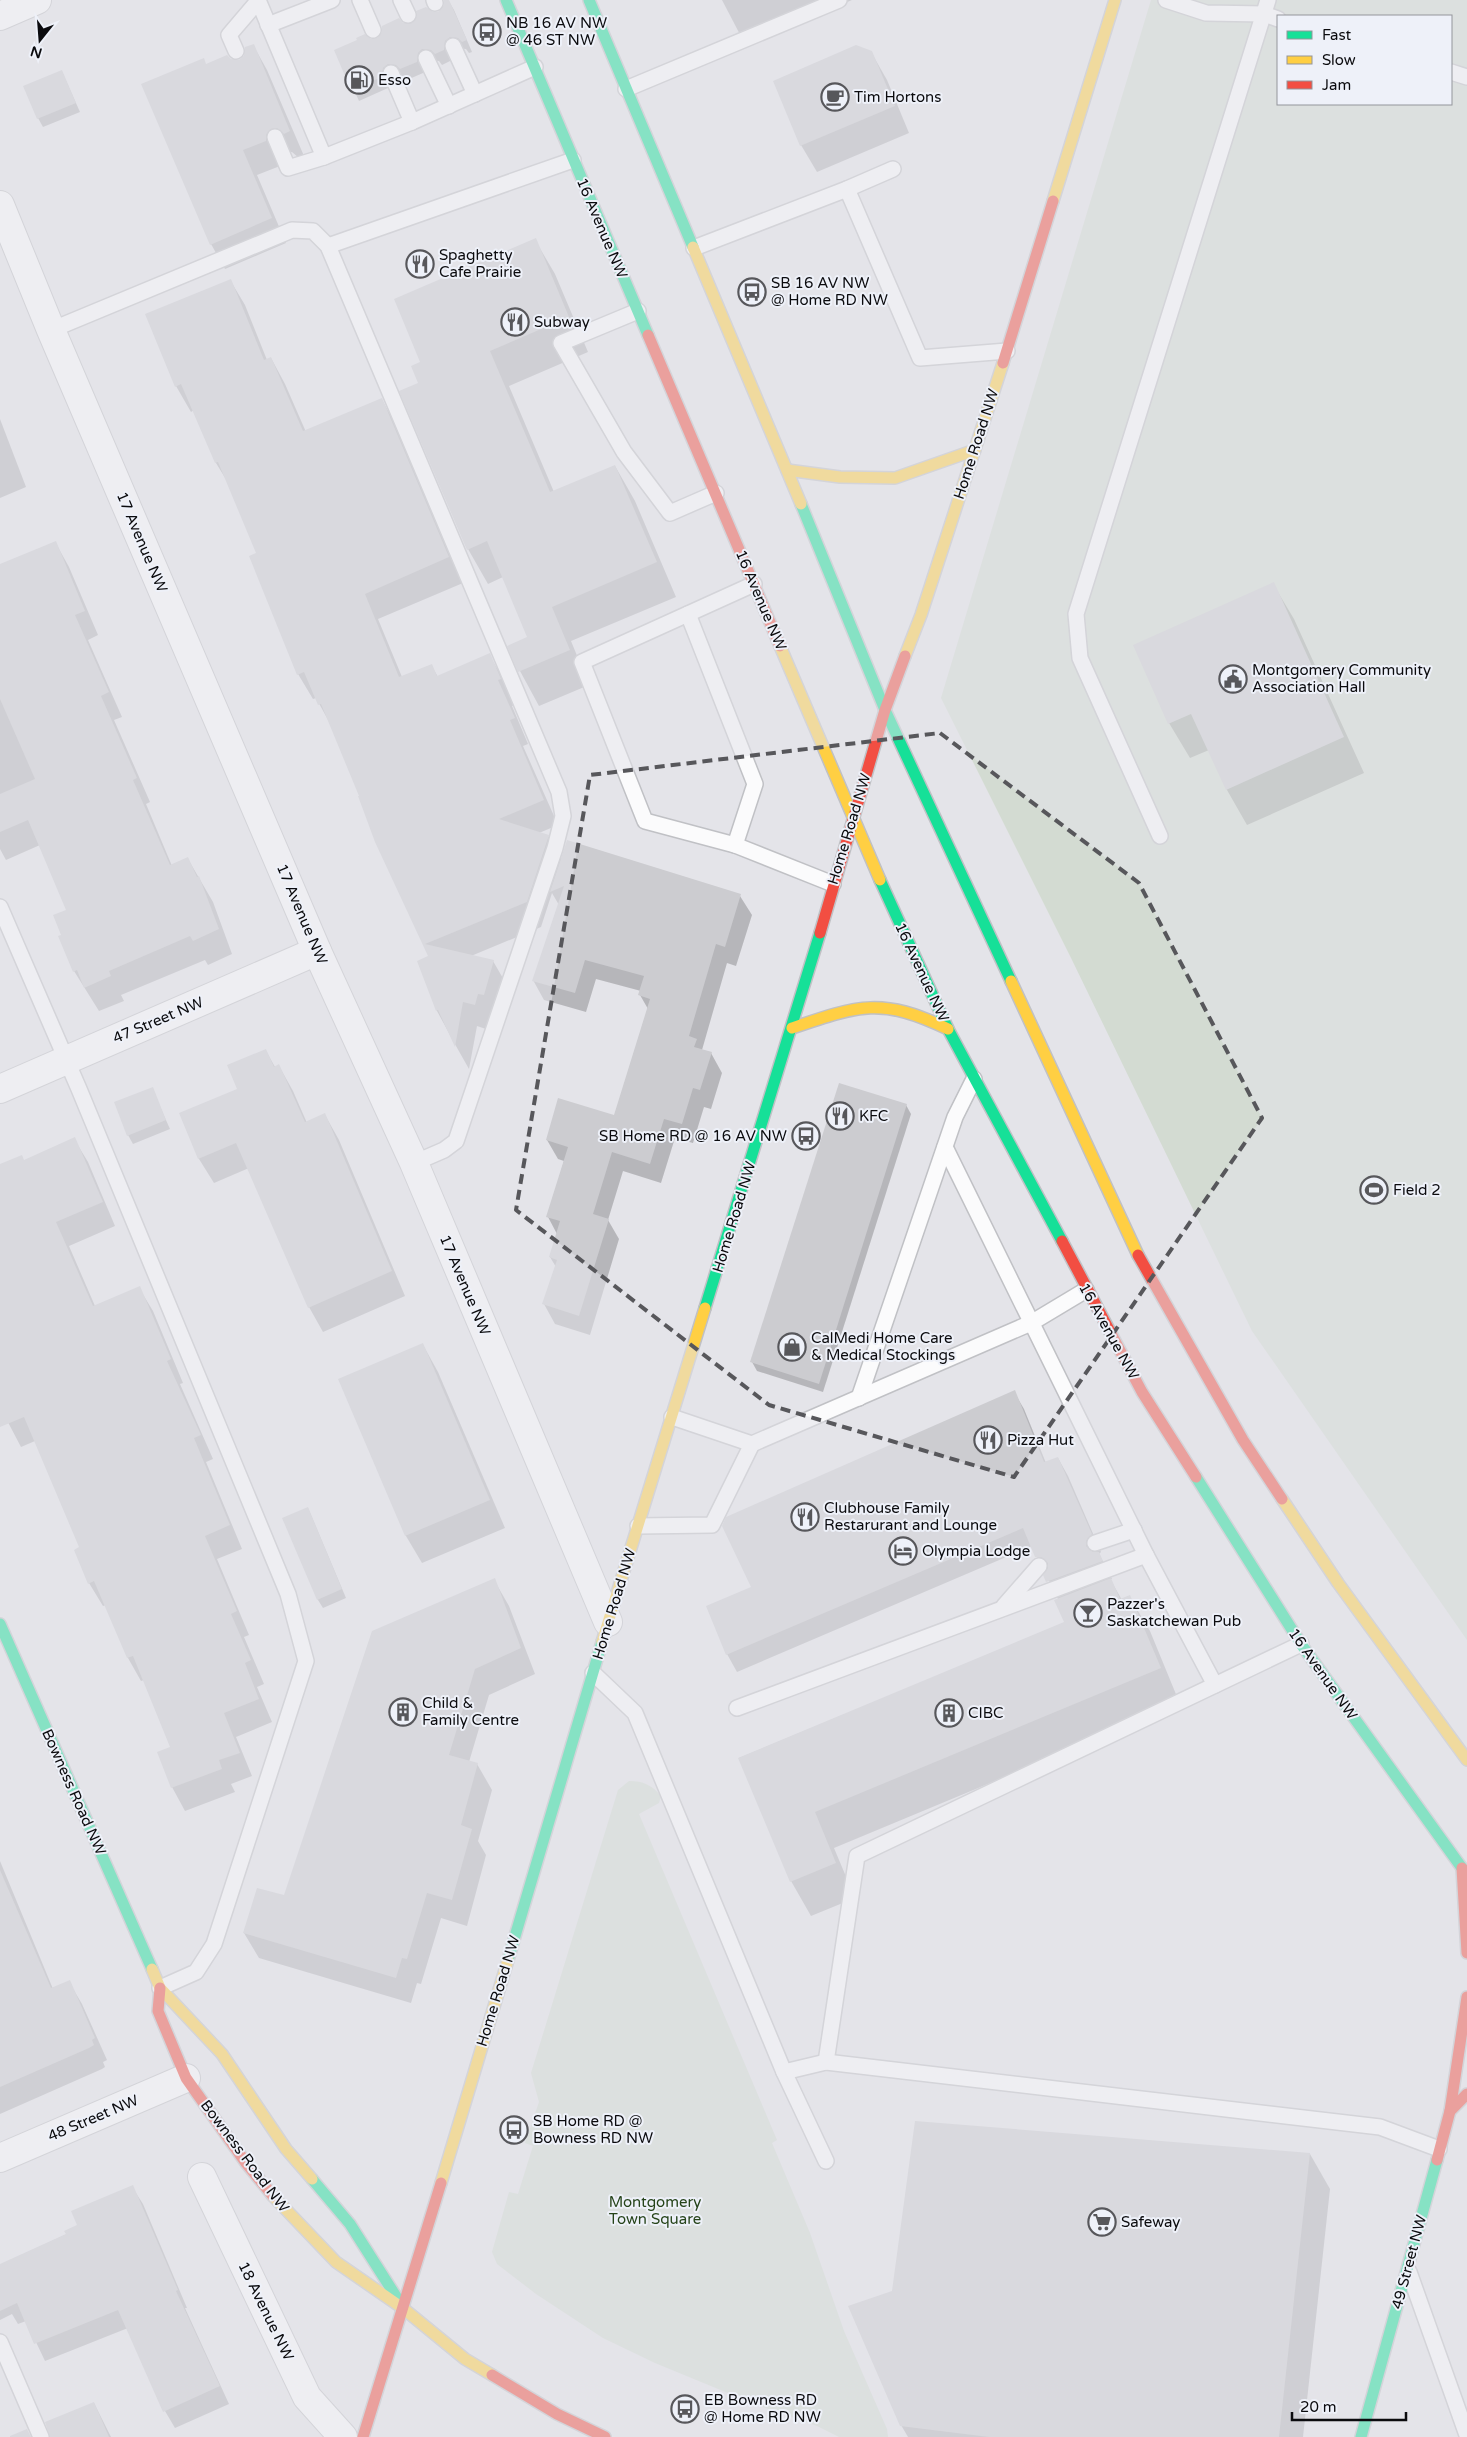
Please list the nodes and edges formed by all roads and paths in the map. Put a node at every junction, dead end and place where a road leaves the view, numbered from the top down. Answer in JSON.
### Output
{"nodes":[{"id":1,"x":37,"y":0,"type":"edge"},
{"id":2,"x":258,"y":0,"type":"edge"},
{"id":3,"x":332,"y":0,"type":"edge"},
{"id":4,"x":360,"y":0,"type":"edge"},
{"id":5,"x":401,"y":0,"type":"edge"},
{"id":6,"x":506,"y":0,"type":"edge"},
{"id":7,"x":589,"y":0,"type":"edge"},
{"id":8,"x":839,"y":0,"type":"edge"},
{"id":9,"x":1115,"y":0,"type":"edge"},
{"id":10,"x":1166,"y":0,"type":"edge"},
{"id":11,"x":1270,"y":11,"type":"edge"},
{"id":12,"x":408,"y":15,"type":"dead end"},
{"id":13,"x":0,"y":16,"type":"edge"},
{"id":14,"x":268,"y":25,"type":"junction"},
{"id":15,"x":373,"y":30,"type":"dead end"},
{"id":16,"x":453,"y":46,"type":"dead end"},
{"id":17,"x":236,"y":51,"type":"dead end"},
{"id":18,"x":426,"y":58,"type":"dead end"},
{"id":19,"x":535,"y":67,"type":"junction"},
{"id":20,"x":1452,"y":72,"type":"edge"},
{"id":21,"x":391,"y":73,"type":"dead end"},
{"id":22,"x":1467,"y":77,"type":"edge"},
{"id":23,"x":626,"y":89,"type":"junction"},
{"id":24,"x":475,"y":94,"type":"junction"},
{"id":25,"x":449,"y":106,"type":"junction"},
{"id":26,"x":412,"y":122,"type":"junction"},
{"id":27,"x":275,"y":137,"type":"dead end"},
{"id":28,"x":324,"y":157,"type":"junction"},
{"id":29,"x":573,"y":160,"type":"junction"},
{"id":30,"x":893,"y":169,"type":"dead end"},
{"id":31,"x":847,"y":189,"type":"junction"},
{"id":32,"x":0,"y":204,"type":"edge"},
{"id":33,"x":328,"y":246,"type":"junction"},
{"id":34,"x":694,"y":248,"type":"junction"},
{"id":35,"x":638,"y":311,"type":"junction"},
{"id":36,"x":51,"y":330,"type":"junction"},
{"id":37,"x":1006,"y":351,"type":"junction"},
{"id":38,"x":974,"y":450,"type":"junction"},
{"id":39,"x":787,"y":470,"type":"junction"},
{"id":40,"x":716,"y":493,"type":"junction"},
{"id":41,"x":754,"y":584,"type":"junction"},
{"id":42,"x":688,"y":614,"type":"junction"},
{"id":43,"x":885,"y":710,"type":"junction"},
{"id":44,"x":853,"y":818,"type":"junction"},
{"id":45,"x":1160,"y":836,"type":"dead end"},
{"id":46,"x":735,"y":845,"type":"junction"},
{"id":47,"x":833,"y":884,"type":"junction"},
{"id":48,"x":0,"y":907,"type":"edge"},
{"id":49,"x":317,"y":951,"type":"junction"},
{"id":50,"x":792,"y":1028,"type":"junction"},
{"id":51,"x":948,"y":1029,"type":"junction"},
{"id":52,"x":66,"y":1059,"type":"junction"},
{"id":53,"x":974,"y":1079,"type":"junction"},
{"id":54,"x":0,"y":1089,"type":"edge"},
{"id":55,"x":945,"y":1147,"type":"junction"},
{"id":56,"x":414,"y":1163,"type":"junction"},
{"id":57,"x":1086,"y":1290,"type":"junction"},
{"id":58,"x":1030,"y":1322,"type":"junction"},
{"id":59,"x":858,"y":1398,"type":"junction"},
{"id":60,"x":672,"y":1417,"type":"junction"},
{"id":61,"x":752,"y":1444,"type":"junction"},
{"id":62,"x":638,"y":1526,"type":"junction"},
{"id":63,"x":1134,"y":1530,"type":"junction"},
{"id":64,"x":1095,"y":1542,"type":"dead end"},
{"id":65,"x":1146,"y":1555,"type":"junction"},
{"id":66,"x":1039,"y":1566,"type":"dead end"},
{"id":67,"x":1002,"y":1609,"type":"junction"},
{"id":68,"x":608,"y":1622,"type":"junction"},
{"id":69,"x":0,"y":1624,"type":"edge"},
{"id":70,"x":1301,"y":1644,"type":"junction"},
{"id":71,"x":593,"y":1673,"type":"junction"},
{"id":72,"x":1215,"y":1685,"type":"junction"},
{"id":73,"x":737,"y":1708,"type":"dead end"},
{"id":74,"x":1467,"y":1760,"type":"edge"},
{"id":75,"x":1464,"y":1872,"type":"edge"},
{"id":76,"x":1467,"y":1953,"type":"edge"},
{"id":77,"x":160,"y":1988,"type":"junction"},
{"id":78,"x":1467,"y":1997,"type":"edge"},
{"id":79,"x":826,"y":2062,"type":"junction"},
{"id":80,"x":784,"y":2072,"type":"junction"},
{"id":81,"x":186,"y":2078,"type":"junction"},
{"id":82,"x":1467,"y":2094,"type":"edge"},
{"id":83,"x":1450,"y":2111,"type":"junction"},
{"id":84,"x":1439,"y":2149,"type":"junction"},
{"id":85,"x":0,"y":2158,"type":"edge"},
{"id":86,"x":826,"y":2161,"type":"dead end"},
{"id":87,"x":202,"y":2177,"type":"dead end"},
{"id":88,"x":1408,"y":2266,"type":"junction"},
{"id":89,"x":404,"y":2309,"type":"junction"},
{"id":90,"x":0,"y":2342,"type":"edge"},
{"id":91,"x":1467,"y":2435,"type":"edge"},
{"id":92,"x":41,"y":2437,"type":"edge"},
{"id":93,"x":343,"y":2437,"type":"edge"},
{"id":94,"x":364,"y":2437,"type":"edge"},
{"id":95,"x":605,"y":2437,"type":"edge"},
{"id":96,"x":1361,"y":2437,"type":"edge"}],
"edges":[{"from":1,"to":13,"type":"street"},
{"from":2,"to":14,"type":"lane"},
{"from":2,"to":17,"type":"lane"},
{"from":3,"to":14,"type":"lane"},
{"from":4,"to":15,"type":"lane"},
{"from":5,"to":12,"type":"lane"},
{"from":6,"to":19,"type":"main road","name":"16 Avenue NW"},
{"from":7,"to":23,"type":"main road"},
{"from":8,"to":23,"type":"lane"},
{"from":9,"to":37,"type":"main road","name":"Home Road NW"},
{"from":10,"to":11,"type":"lane"},
{"from":11,"to":45,"type":"lane"},
{"from":14,"to":28,"type":"lane"},
{"from":16,"to":24,"type":"lane"},
{"from":18,"to":25,"type":"lane"},
{"from":19,"to":24,"type":"lane"},
{"from":19,"to":29,"type":"main road","name":"16 Avenue NW"},
{"from":20,"to":22,"type":"lane"},
{"from":21,"to":26,"type":"lane"},
{"from":23,"to":34,"type":"main road"},
{"from":24,"to":25,"type":"lane"},
{"from":25,"to":26,"type":"lane"},
{"from":26,"to":28,"type":"lane"},
{"from":27,"to":28,"type":"lane"},
{"from":29,"to":33,"type":"lane"},
{"from":29,"to":35,"type":"main road","name":"16 Avenue NW"},
{"from":30,"to":31,"type":"lane"},
{"from":31,"to":34,"type":"lane"},
{"from":31,"to":37,"type":"lane"},
{"from":32,"to":36,"type":"street","name":"17 Avenue NW"},
{"from":33,"to":36,"type":"lane"},
{"from":33,"to":56,"type":"lane"},
{"from":34,"to":39,"type":"main road"},
{"from":35,"to":40,"type":"main road","name":"16 Avenue NW"},
{"from":35,"to":40,"type":"lane"},
{"from":36,"to":49,"type":"street","name":"17 Avenue NW"},
{"from":37,"to":38,"type":"main road","name":"Home Road NW"},
{"from":38,"to":39,"type":"main road"},
{"from":38,"to":43,"type":"main road","name":"Home Road NW"},
{"from":39,"to":43,"type":"main road"},
{"from":40,"to":41,"type":"main road","name":"16 Avenue NW"},
{"from":41,"to":42,"type":"lane"},
{"from":41,"to":44,"type":"main road","name":"16 Avenue NW"},
{"from":42,"to":46,"type":"lane"},
{"from":42,"to":46,"type":"lane"},
{"from":43,"to":44,"type":"main road","name":"Home Road NW"},
{"from":43,"to":74,"type":"main road"},
{"from":44,"to":47,"type":"main road","name":"Home Road NW"},
{"from":44,"to":51,"type":"main road","name":"16 Avenue NW"},
{"from":46,"to":47,"type":"lane"},
{"from":47,"to":50,"type":"main road","name":"Home Road NW"},
{"from":48,"to":52,"type":"lane"},
{"from":49,"to":52,"type":"street","name":"47 Street NW"},
{"from":49,"to":56,"type":"street","name":"17 Avenue NW"},
{"from":50,"to":51,"type":"main road"},
{"from":50,"to":60,"type":"main road","name":"Home Road NW"},
{"from":51,"to":53,"type":"main road","name":"16 Avenue NW"},
{"from":52,"to":54,"type":"street","name":"47 Street NW"},
{"from":52,"to":77,"type":"lane"},
{"from":53,"to":55,"type":"lane"},
{"from":53,"to":57,"type":"main road","name":"16 Avenue NW"},
{"from":55,"to":58,"type":"lane"},
{"from":55,"to":59,"type":"lane"},
{"from":56,"to":68,"type":"street","name":"17 Avenue NW"},
{"from":57,"to":58,"type":"lane"},
{"from":57,"to":70,"type":"main road","name":"16 Avenue NW"},
{"from":58,"to":59,"type":"lane"},
{"from":58,"to":63,"type":"lane"},
{"from":59,"to":61,"type":"lane"},
{"from":60,"to":61,"type":"lane"},
{"from":60,"to":62,"type":"main road","name":"Home Road NW"},
{"from":61,"to":62,"type":"lane"},
{"from":62,"to":68,"type":"main road","name":"Home Road NW"},
{"from":63,"to":64,"type":"lane"},
{"from":63,"to":65,"type":"lane"},
{"from":65,"to":67,"type":"lane"},
{"from":65,"to":72,"type":"lane"},
{"from":66,"to":67,"type":"lane"},
{"from":67,"to":73,"type":"lane"},
{"from":68,"to":71,"type":"main road","name":"Home Road NW"},
{"from":69,"to":77,"type":"main road","name":"Bowness Road NW"},
{"from":70,"to":72,"type":"lane"},
{"from":70,"to":75,"type":"main road","name":"16 Avenue NW"},
{"from":71,"to":80,"type":"lane"},
{"from":71,"to":89,"type":"main road","name":"Home Road NW"},
{"from":72,"to":79,"type":"lane"},
{"from":75,"to":76,"type":"main road"},
{"from":77,"to":81,"type":"main road","name":"Bowness Road NW"},
{"from":77,"to":89,"type":"main road","name":"Bowness Road NW"},
{"from":78,"to":83,"type":"main road"},
{"from":79,"to":80,"type":"lane"},
{"from":79,"to":84,"type":"lane"},
{"from":80,"to":86,"type":"lane"},
{"from":81,"to":85,"type":"street","name":"48 Street NW"},
{"from":81,"to":89,"type":"main road","name":"Bowness Road NW"},
{"from":82,"to":83,"type":"main road","name":"49 Street NW"},
{"from":83,"to":84,"type":"main road","name":"49 Street NW"},
{"from":84,"to":88,"type":"main road","name":"49 Street NW"},
{"from":87,"to":93,"type":"street","name":"18 Avenue NW"},
{"from":88,"to":91,"type":"lane"},
{"from":88,"to":96,"type":"main road","name":"49 Street NW"},
{"from":89,"to":94,"type":"main road","name":"Home Road NW"},
{"from":89,"to":95,"type":"main road","name":"Bowness Road NW"},
{"from":90,"to":92,"type":"lane"}]}
